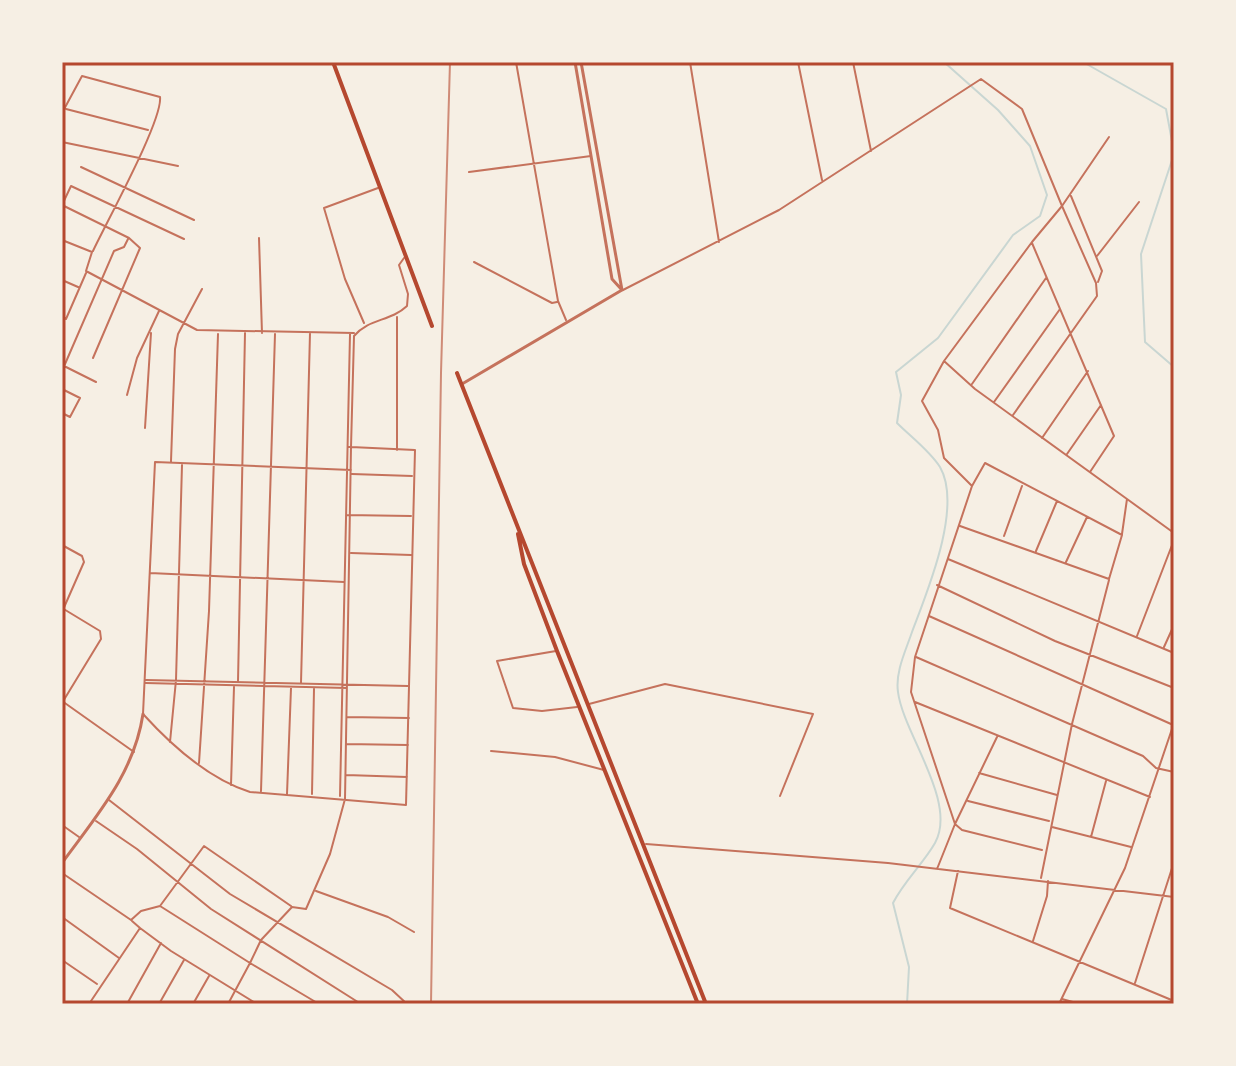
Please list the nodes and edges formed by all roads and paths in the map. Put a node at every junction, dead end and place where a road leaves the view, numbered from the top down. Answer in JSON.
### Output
{"nodes":[{"id":1,"x":333,"y":62,"type":"edge"},
{"id":2,"x":516,"y":62,"type":"edge"},
{"id":3,"x":575,"y":62,"type":"edge"},
{"id":4,"x":581,"y":62,"type":"edge"},
{"id":5,"x":690,"y":62,"type":"edge"},
{"id":6,"x":798,"y":62,"type":"edge"},
{"id":7,"x":853,"y":62,"type":"edge"},
{"id":8,"x":63,"y":111,"type":"edge"},
{"id":9,"x":150,"y":132,"type":"junction"},
{"id":10,"x":1109,"y":137,"type":"dead end"},
{"id":11,"x":62,"y":142,"type":"edge"},
{"id":12,"x":871,"y":153,"type":"junction"},
{"id":13,"x":137,"y":156,"type":"junction"},
{"id":14,"x":591,"y":156,"type":"junction"},
{"id":15,"x":534,"y":163,"type":"junction"},
{"id":16,"x":178,"y":166,"type":"dead end"},
{"id":17,"x":81,"y":167,"type":"dead end"},
{"id":18,"x":469,"y":172,"type":"dead end"},
{"id":19,"x":822,"y":181,"type":"junction"},
{"id":20,"x":123,"y":187,"type":"junction"},
{"id":21,"x":378,"y":188,"type":"junction"},
{"id":22,"x":1070,"y":194,"type":"junction"},
{"id":23,"x":1139,"y":202,"type":"dead end"},
{"id":24,"x":114,"y":204,"type":"junction"},
{"id":25,"x":1062,"y":206,"type":"junction"},
{"id":26,"x":194,"y":220,"type":"dead end"},
{"id":27,"x":104,"y":226,"type":"junction"},
{"id":28,"x":129,"y":238,"type":"junction"},
{"id":29,"x":259,"y":238,"type":"dead end"},
{"id":30,"x":184,"y":239,"type":"dead end"},
{"id":31,"x":62,"y":240,"type":"edge"},
{"id":32,"x":1032,"y":242,"type":"junction"},
{"id":33,"x":719,"y":243,"type":"junction"},
{"id":34,"x":92,"y":252,"type":"junction"},
{"id":35,"x":1096,"y":256,"type":"junction"},
{"id":36,"x":404,"y":258,"type":"junction"},
{"id":37,"x":474,"y":262,"type":"dead end"},
{"id":38,"x":86,"y":271,"type":"junction"},
{"id":39,"x":1047,"y":277,"type":"junction"},
{"id":40,"x":62,"y":280,"type":"edge"},
{"id":41,"x":103,"y":280,"type":"junction"},
{"id":42,"x":1096,"y":283,"type":"junction"},
{"id":43,"x":79,"y":287,"type":"junction"},
{"id":44,"x":202,"y":289,"type":"dead end"},
{"id":45,"x":123,"y":290,"type":"junction"},
{"id":46,"x":622,"y":290,"type":"junction"},
{"id":47,"x":558,"y":301,"type":"junction"},
{"id":48,"x":1061,"y":308,"type":"junction"},
{"id":49,"x":159,"y":310,"type":"junction"},
{"id":50,"x":397,"y":316,"type":"junction"},
{"id":51,"x":64,"y":318,"type":"edge"},
{"id":52,"x":567,"y":321,"type":"junction"},
{"id":53,"x":184,"y":323,"type":"junction"},
{"id":54,"x":364,"y":323,"type":"junction"},
{"id":55,"x":62,"y":326,"type":"edge"},
{"id":56,"x":432,"y":326,"type":"dead end"},
{"id":57,"x":1071,"y":332,"type":"junction"},
{"id":58,"x":151,"y":333,"type":"junction"},
{"id":59,"x":218,"y":333,"type":"junction"},
{"id":60,"x":245,"y":333,"type":"junction"},
{"id":61,"x":275,"y":333,"type":"junction"},
{"id":62,"x":310,"y":333,"type":"junction"},
{"id":63,"x":350,"y":333,"type":"junction"},
{"id":64,"x":262,"y":334,"type":"junction"},
{"id":65,"x":93,"y":358,"type":"dead end"},
{"id":66,"x":944,"y":361,"type":"junction"},
{"id":67,"x":64,"y":366,"type":"edge"},
{"id":68,"x":1089,"y":370,"type":"junction"},
{"id":69,"x":62,"y":371,"type":"edge"},
{"id":70,"x":457,"y":373,"type":"dead end"},
{"id":71,"x":96,"y":382,"type":"dead end"},
{"id":72,"x":462,"y":384,"type":"junction"},
{"id":73,"x":971,"y":385,"type":"junction"},
{"id":74,"x":62,"y":389,"type":"edge"},
{"id":75,"x":127,"y":395,"type":"dead end"},
{"id":76,"x":994,"y":403,"type":"junction"},
{"id":77,"x":1102,"y":404,"type":"junction"},
{"id":78,"x":62,"y":413,"type":"edge"},
{"id":79,"x":1012,"y":416,"type":"junction"},
{"id":80,"x":145,"y":428,"type":"dead end"},
{"id":81,"x":1042,"y":438,"type":"junction"},
{"id":82,"x":350,"y":447,"type":"junction"},
{"id":83,"x":397,"y":450,"type":"junction"},
{"id":84,"x":1067,"y":454,"type":"junction"},
{"id":85,"x":171,"y":463,"type":"junction"},
{"id":86,"x":182,"y":464,"type":"junction"},
{"id":87,"x":212,"y":465,"type":"junction"},
{"id":88,"x":243,"y":466,"type":"junction"},
{"id":89,"x":273,"y":467,"type":"junction"},
{"id":90,"x":307,"y":469,"type":"junction"},
{"id":91,"x":350,"y":471,"type":"junction"},
{"id":92,"x":1090,"y":472,"type":"junction"},
{"id":93,"x":412,"y":476,"type":"junction"},
{"id":94,"x":1022,"y":485,"type":"junction"},
{"id":95,"x":972,"y":486,"type":"junction"},
{"id":96,"x":1127,"y":499,"type":"junction"},
{"id":97,"x":1058,"y":500,"type":"junction"},
{"id":98,"x":346,"y":515,"type":"junction"},
{"id":99,"x":351,"y":515,"type":"junction"},
{"id":100,"x":412,"y":516,"type":"junction"},
{"id":101,"x":1088,"y":516,"type":"junction"},
{"id":102,"x":960,"y":526,"type":"junction"},
{"id":103,"x":517,"y":528,"type":"junction"},
{"id":104,"x":1174,"y":533,"type":"edge"},
{"id":105,"x":1122,"y":535,"type":"junction"},
{"id":106,"x":1003,"y":538,"type":"junction"},
{"id":107,"x":1174,"y":540,"type":"edge"},
{"id":108,"x":62,"y":545,"type":"edge"},
{"id":109,"x":1036,"y":551,"type":"junction"},
{"id":110,"x":348,"y":553,"type":"junction"},
{"id":111,"x":411,"y":555,"type":"junction"},
{"id":112,"x":947,"y":558,"type":"junction"},
{"id":113,"x":1066,"y":563,"type":"junction"},
{"id":114,"x":149,"y":573,"type":"junction"},
{"id":115,"x":179,"y":574,"type":"junction"},
{"id":116,"x":210,"y":576,"type":"junction"},
{"id":117,"x":242,"y":577,"type":"junction"},
{"id":118,"x":269,"y":578,"type":"junction"},
{"id":119,"x":1109,"y":579,"type":"junction"},
{"id":120,"x":304,"y":580,"type":"junction"},
{"id":121,"x":347,"y":582,"type":"junction"},
{"id":122,"x":936,"y":585,"type":"junction"},
{"id":123,"x":63,"y":609,"type":"edge"},
{"id":124,"x":928,"y":616,"type":"junction"},
{"id":125,"x":1099,"y":622,"type":"junction"},
{"id":126,"x":1174,"y":625,"type":"edge"},
{"id":127,"x":1137,"y":636,"type":"junction"},
{"id":128,"x":1164,"y":648,"type":"junction"},
{"id":129,"x":557,"y":651,"type":"junction"},
{"id":130,"x":1174,"y":653,"type":"edge"},
{"id":131,"x":1091,"y":656,"type":"junction"},
{"id":132,"x":915,"y":657,"type":"junction"},
{"id":133,"x":145,"y":681,"type":"junction"},
{"id":134,"x":176,"y":681,"type":"junction"},
{"id":135,"x":205,"y":682,"type":"junction"},
{"id":136,"x":236,"y":683,"type":"junction"},
{"id":137,"x":301,"y":683,"type":"junction"},
{"id":138,"x":1083,"y":683,"type":"junction"},
{"id":139,"x":265,"y":684,"type":"junction"},
{"id":140,"x":291,"y":685,"type":"junction"},
{"id":141,"x":314,"y":685,"type":"junction"},
{"id":142,"x":345,"y":686,"type":"junction"},
{"id":143,"x":410,"y":686,"type":"junction"},
{"id":144,"x":1174,"y":688,"type":"edge"},
{"id":145,"x":586,"y":695,"type":"junction"},
{"id":146,"x":576,"y":699,"type":"junction"},
{"id":147,"x":63,"y":702,"type":"edge"},
{"id":148,"x":914,"y":702,"type":"junction"},
{"id":149,"x":589,"y":704,"type":"junction"},
{"id":150,"x":579,"y":707,"type":"junction"},
{"id":151,"x":143,"y":714,"type":"junction"},
{"id":152,"x":344,"y":717,"type":"junction"},
{"id":153,"x":409,"y":718,"type":"junction"},
{"id":154,"x":1072,"y":724,"type":"junction"},
{"id":155,"x":1174,"y":725,"type":"edge"},
{"id":156,"x":998,"y":736,"type":"junction"},
{"id":157,"x":170,"y":742,"type":"junction"},
{"id":158,"x":343,"y":744,"type":"junction"},
{"id":159,"x":409,"y":745,"type":"junction"},
{"id":160,"x":491,"y":751,"type":"dead end"},
{"id":161,"x":134,"y":752,"type":"junction"},
{"id":162,"x":199,"y":764,"type":"junction"},
{"id":163,"x":1066,"y":764,"type":"junction"},
{"id":164,"x":1156,"y":768,"type":"junction"},
{"id":165,"x":604,"y":770,"type":"junction"},
{"id":166,"x":1174,"y":772,"type":"edge"},
{"id":167,"x":979,"y":773,"type":"junction"},
{"id":168,"x":341,"y":774,"type":"junction"},
{"id":169,"x":345,"y":775,"type":"junction"},
{"id":170,"x":408,"y":777,"type":"junction"},
{"id":171,"x":1106,"y":780,"type":"junction"},
{"id":172,"x":231,"y":785,"type":"junction"},
{"id":173,"x":261,"y":793,"type":"junction"},
{"id":174,"x":287,"y":795,"type":"junction"},
{"id":175,"x":1058,"y":795,"type":"junction"},
{"id":176,"x":780,"y":796,"type":"dead end"},
{"id":177,"x":312,"y":797,"type":"junction"},
{"id":178,"x":1150,"y":797,"type":"junction"},
{"id":179,"x":340,"y":798,"type":"junction"},
{"id":180,"x":108,"y":799,"type":"junction"},
{"id":181,"x":345,"y":799,"type":"junction"},
{"id":182,"x":967,"y":800,"type":"junction"},
{"id":183,"x":94,"y":820,"type":"junction"},
{"id":184,"x":1049,"y":821,"type":"dead end"},
{"id":185,"x":955,"y":824,"type":"junction"},
{"id":186,"x":62,"y":825,"type":"edge"},
{"id":187,"x":1051,"y":827,"type":"junction"},
{"id":188,"x":80,"y":838,"type":"junction"},
{"id":189,"x":1090,"y":838,"type":"junction"},
{"id":190,"x":643,"y":844,"type":"junction"},
{"id":191,"x":635,"y":848,"type":"junction"},
{"id":192,"x":1133,"y":848,"type":"junction"},
{"id":193,"x":1042,"y":850,"type":"dead end"},
{"id":194,"x":1174,"y":862,"type":"edge"},
{"id":195,"x":62,"y":863,"type":"edge"},
{"id":196,"x":192,"y":863,"type":"junction"},
{"id":197,"x":937,"y":869,"type":"junction"},
{"id":198,"x":958,"y":871,"type":"junction"},
{"id":199,"x":62,"y":873,"type":"edge"},
{"id":200,"x":1041,"y":879,"type":"junction"},
{"id":201,"x":1048,"y":880,"type":"junction"},
{"id":202,"x":177,"y":884,"type":"junction"},
{"id":203,"x":1115,"y":889,"type":"junction"},
{"id":204,"x":315,"y":891,"type":"junction"},
{"id":205,"x":1164,"y":896,"type":"junction"},
{"id":206,"x":1174,"y":897,"type":"edge"},
{"id":207,"x":160,"y":906,"type":"junction"},
{"id":208,"x":292,"y":907,"type":"junction"},
{"id":209,"x":62,"y":917,"type":"edge"},
{"id":210,"x":131,"y":920,"type":"junction"},
{"id":211,"x":279,"y":923,"type":"junction"},
{"id":212,"x":140,"y":928,"type":"junction"},
{"id":213,"x":414,"y":932,"type":"dead end"},
{"id":214,"x":261,"y":940,"type":"junction"},
{"id":215,"x":1032,"y":941,"type":"junction"},
{"id":216,"x":161,"y":943,"type":"junction"},
{"id":217,"x":119,"y":958,"type":"junction"},
{"id":218,"x":184,"y":959,"type":"junction"},
{"id":219,"x":62,"y":960,"type":"edge"},
{"id":220,"x":250,"y":963,"type":"junction"},
{"id":221,"x":1079,"y":963,"type":"junction"},
{"id":222,"x":210,"y":975,"type":"junction"},
{"id":223,"x":1134,"y":984,"type":"junction"},
{"id":224,"x":99,"y":985,"type":"junction"},
{"id":225,"x":236,"y":991,"type":"junction"},
{"id":226,"x":1062,"y":999,"type":"junction"},
{"id":227,"x":1174,"y":1001,"type":"edge"},
{"id":228,"x":908,"y":1003,"type":"edge"},
{"id":229,"x":89,"y":1004,"type":"edge"},
{"id":230,"x":127,"y":1004,"type":"edge"},
{"id":231,"x":159,"y":1004,"type":"edge"},
{"id":232,"x":193,"y":1004,"type":"edge"},
{"id":233,"x":228,"y":1004,"type":"edge"},
{"id":234,"x":257,"y":1004,"type":"edge"},
{"id":235,"x":319,"y":1004,"type":"edge"},
{"id":236,"x":361,"y":1004,"type":"edge"},
{"id":237,"x":407,"y":1004,"type":"edge"},
{"id":238,"x":698,"y":1004,"type":"edge"},
{"id":239,"x":706,"y":1004,"type":"edge"},
{"id":240,"x":914,"y":1004,"type":"edge"},
{"id":241,"x":1059,"y":1004,"type":"edge"},
{"id":242,"x":1080,"y":1004,"type":"edge"}],
"edges":[{"from":1,"to":21,"type":"main road"},
{"from":2,"to":15,"type":"street"},
{"from":3,"to":14,"type":"street"},
{"from":4,"to":46,"type":"street"},
{"from":5,"to":33,"type":"street"},
{"from":6,"to":19,"type":"street"},
{"from":7,"to":12,"type":"street"},
{"from":8,"to":9,"type":"street"},
{"from":8,"to":9,"type":"street"},
{"from":9,"to":13,"type":"street"},
{"from":10,"to":22,"type":"street"},
{"from":11,"to":13,"type":"street"},
{"from":12,"to":19,"type":"street"},
{"from":12,"to":25,"type":"street"},
{"from":13,"to":16,"type":"street"},
{"from":13,"to":20,"type":"street"},
{"from":14,"to":15,"type":"street"},
{"from":14,"to":46,"type":"street"},
{"from":15,"to":18,"type":"street"},
{"from":15,"to":47,"type":"street"},
{"from":17,"to":20,"type":"street"},
{"from":19,"to":33,"type":"street"},
{"from":20,"to":24,"type":"street"},
{"from":20,"to":26,"type":"street"},
{"from":21,"to":36,"type":"main road"},
{"from":21,"to":54,"type":"street"},
{"from":22,"to":25,"type":"street"},
{"from":22,"to":35,"type":"street"},
{"from":23,"to":35,"type":"street"},
{"from":24,"to":27,"type":"street"},
{"from":24,"to":27,"type":"street"},
{"from":24,"to":30,"type":"street"},
{"from":25,"to":32,"type":"street"},
{"from":25,"to":42,"type":"street"},
{"from":27,"to":28,"type":"street"},
{"from":27,"to":34,"type":"street"},
{"from":28,"to":41,"type":"street"},
{"from":28,"to":45,"type":"street"},
{"from":29,"to":64,"type":"street"},
{"from":31,"to":34,"type":"street"},
{"from":32,"to":39,"type":"street"},
{"from":32,"to":66,"type":"street"},
{"from":33,"to":46,"type":"street"},
{"from":34,"to":38,"type":"street"},
{"from":35,"to":42,"type":"street"},
{"from":36,"to":50,"type":"street"},
{"from":36,"to":56,"type":"main road"},
{"from":37,"to":47,"type":"street"},
{"from":38,"to":41,"type":"street"},
{"from":38,"to":43,"type":"street"},
{"from":39,"to":48,"type":"street"},
{"from":39,"to":73,"type":"street"},
{"from":40,"to":43,"type":"street"},
{"from":41,"to":45,"type":"street"},
{"from":41,"to":67,"type":"street"},
{"from":42,"to":57,"type":"street"},
{"from":43,"to":51,"type":"street"},
{"from":44,"to":53,"type":"street"},
{"from":45,"to":49,"type":"street"},
{"from":45,"to":65,"type":"street"},
{"from":46,"to":52,"type":"street"},
{"from":47,"to":52,"type":"street"},
{"from":48,"to":57,"type":"street"},
{"from":48,"to":76,"type":"street"},
{"from":49,"to":53,"type":"street"},
{"from":49,"to":58,"type":"street"},
{"from":50,"to":54,"type":"street"},
{"from":50,"to":83,"type":"street"},
{"from":51,"to":55,"type":"street"},
{"from":52,"to":72,"type":"street"},
{"from":53,"to":59,"type":"street"},
{"from":53,"to":85,"type":"street"},
{"from":54,"to":63,"type":"street"},
{"from":54,"to":82,"type":"street"},
{"from":57,"to":68,"type":"street"},
{"from":57,"to":79,"type":"street"},
{"from":58,"to":75,"type":"street"},
{"from":58,"to":80,"type":"street"},
{"from":59,"to":60,"type":"street"},
{"from":59,"to":87,"type":"street"},
{"from":60,"to":64,"type":"street"},
{"from":60,"to":88,"type":"street"},
{"from":61,"to":62,"type":"street"},
{"from":61,"to":64,"type":"street"},
{"from":61,"to":89,"type":"street"},
{"from":62,"to":63,"type":"street"},
{"from":62,"to":90,"type":"street"},
{"from":63,"to":82,"type":"street"},
{"from":66,"to":73,"type":"street"},
{"from":66,"to":95,"type":"street"},
{"from":67,"to":69,"type":"street"},
{"from":67,"to":71,"type":"street"},
{"from":68,"to":77,"type":"street"},
{"from":68,"to":81,"type":"street"},
{"from":70,"to":72,"type":"main road"},
{"from":72,"to":103,"type":"main road"},
{"from":73,"to":76,"type":"street"},
{"from":74,"to":78,"type":"street"},
{"from":76,"to":79,"type":"street"},
{"from":77,"to":84,"type":"street"},
{"from":77,"to":92,"type":"street"},
{"from":79,"to":81,"type":"street"},
{"from":81,"to":84,"type":"street"},
{"from":82,"to":83,"type":"street"},
{"from":82,"to":91,"type":"street"},
{"from":83,"to":93,"type":"street"},
{"from":84,"to":92,"type":"street"},
{"from":85,"to":86,"type":"street"},
{"from":85,"to":114,"type":"street"},
{"from":86,"to":87,"type":"street"},
{"from":86,"to":115,"type":"street"},
{"from":87,"to":88,"type":"street"},
{"from":87,"to":116,"type":"street"},
{"from":88,"to":89,"type":"street"},
{"from":88,"to":117,"type":"street"},
{"from":89,"to":90,"type":"street"},
{"from":89,"to":118,"type":"street"},
{"from":90,"to":91,"type":"street"},
{"from":90,"to":120,"type":"street"},
{"from":91,"to":93,"type":"street"},
{"from":91,"to":98,"type":"street"},
{"from":91,"to":99,"type":"street"},
{"from":92,"to":96,"type":"street"},
{"from":93,"to":100,"type":"street"},
{"from":94,"to":95,"type":"street"},
{"from":94,"to":97,"type":"street"},
{"from":94,"to":106,"type":"street"},
{"from":95,"to":102,"type":"street"},
{"from":96,"to":104,"type":"street"},
{"from":96,"to":105,"type":"street"},
{"from":97,"to":101,"type":"street"},
{"from":97,"to":109,"type":"street"},
{"from":98,"to":99,"type":"street"},
{"from":98,"to":110,"type":"street"},
{"from":99,"to":100,"type":"street"},
{"from":99,"to":110,"type":"street"},
{"from":100,"to":111,"type":"street"},
{"from":101,"to":105,"type":"street"},
{"from":101,"to":113,"type":"street"},
{"from":102,"to":106,"type":"street"},
{"from":102,"to":112,"type":"street"},
{"from":103,"to":129,"type":"main road"},
{"from":103,"to":145,"type":"main road"},
{"from":105,"to":119,"type":"street"},
{"from":106,"to":109,"type":"street"},
{"from":107,"to":127,"type":"street"},
{"from":108,"to":123,"type":"street"},
{"from":109,"to":113,"type":"street"},
{"from":110,"to":111,"type":"street"},
{"from":110,"to":121,"type":"street"},
{"from":111,"to":143,"type":"street"},
{"from":112,"to":122,"type":"street"},
{"from":112,"to":125,"type":"street"},
{"from":113,"to":119,"type":"street"},
{"from":114,"to":115,"type":"street"},
{"from":114,"to":133,"type":"street"},
{"from":115,"to":116,"type":"street"},
{"from":115,"to":134,"type":"street"},
{"from":116,"to":117,"type":"street"},
{"from":116,"to":135,"type":"street"},
{"from":117,"to":118,"type":"street"},
{"from":117,"to":136,"type":"street"},
{"from":118,"to":120,"type":"street"},
{"from":118,"to":139,"type":"street"},
{"from":119,"to":125,"type":"street"},
{"from":120,"to":121,"type":"street"},
{"from":120,"to":137,"type":"street"},
{"from":121,"to":142,"type":"street"},
{"from":122,"to":124,"type":"street"},
{"from":122,"to":131,"type":"street"},
{"from":123,"to":147,"type":"street"},
{"from":124,"to":132,"type":"street"},
{"from":124,"to":138,"type":"street"},
{"from":125,"to":127,"type":"street"},
{"from":125,"to":131,"type":"street"},
{"from":126,"to":128,"type":"street"},
{"from":127,"to":128,"type":"street"},
{"from":128,"to":130,"type":"street"},
{"from":129,"to":146,"type":"main road"},
{"from":129,"to":150,"type":"street"},
{"from":131,"to":138,"type":"street"},
{"from":131,"to":144,"type":"street"},
{"from":132,"to":148,"type":"street"},
{"from":132,"to":154,"type":"street"},
{"from":133,"to":134,"type":"street"},
{"from":133,"to":151,"type":"street"},
{"from":134,"to":135,"type":"street"},
{"from":134,"to":157,"type":"street"},
{"from":135,"to":136,"type":"street"},
{"from":135,"to":162,"type":"street"},
{"from":136,"to":139,"type":"street"},
{"from":136,"to":172,"type":"street"},
{"from":137,"to":140,"type":"street"},
{"from":137,"to":141,"type":"street"},
{"from":138,"to":154,"type":"street"},
{"from":138,"to":155,"type":"street"},
{"from":139,"to":140,"type":"street"},
{"from":139,"to":173,"type":"street"},
{"from":140,"to":141,"type":"street"},
{"from":140,"to":174,"type":"street"},
{"from":141,"to":142,"type":"street"},
{"from":141,"to":177,"type":"street"},
{"from":142,"to":143,"type":"street"},
{"from":142,"to":152,"type":"street"},
{"from":143,"to":153,"type":"street"},
{"from":145,"to":146,"type":"main road"},
{"from":145,"to":149,"type":"main road"},
{"from":146,"to":150,"type":"main road"},
{"from":147,"to":161,"type":"street"},
{"from":148,"to":156,"type":"street"},
{"from":148,"to":185,"type":"street"},
{"from":149,"to":176,"type":"street"},
{"from":149,"to":190,"type":"main road"},
{"from":150,"to":165,"type":"main road"},
{"from":151,"to":157,"type":"street"},
{"from":151,"to":161,"type":"street"},
{"from":152,"to":153,"type":"street"},
{"from":152,"to":158,"type":"street"},
{"from":153,"to":159,"type":"street"},
{"from":154,"to":163,"type":"street"},
{"from":154,"to":164,"type":"street"},
{"from":155,"to":164,"type":"street"},
{"from":156,"to":163,"type":"street"},
{"from":156,"to":167,"type":"street"},
{"from":157,"to":162,"type":"street"},
{"from":158,"to":159,"type":"street"},
{"from":158,"to":168,"type":"street"},
{"from":158,"to":169,"type":"street"},
{"from":159,"to":170,"type":"street"},
{"from":160,"to":165,"type":"street"},
{"from":161,"to":180,"type":"street"},
{"from":162,"to":172,"type":"street"},
{"from":163,"to":171,"type":"street"},
{"from":163,"to":175,"type":"street"},
{"from":164,"to":166,"type":"street"},
{"from":164,"to":178,"type":"street"},
{"from":165,"to":191,"type":"main road"},
{"from":167,"to":175,"type":"street"},
{"from":167,"to":182,"type":"street"},
{"from":168,"to":169,"type":"street"},
{"from":168,"to":179,"type":"street"},
{"from":169,"to":170,"type":"street"},
{"from":169,"to":181,"type":"street"},
{"from":170,"to":181,"type":"street"},
{"from":171,"to":178,"type":"street"},
{"from":171,"to":189,"type":"street"},
{"from":172,"to":173,"type":"street"},
{"from":173,"to":174,"type":"street"},
{"from":174,"to":177,"type":"street"},
{"from":175,"to":187,"type":"street"},
{"from":177,"to":179,"type":"street"},
{"from":178,"to":192,"type":"street"},
{"from":179,"to":181,"type":"street"},
{"from":180,"to":183,"type":"street"},
{"from":180,"to":196,"type":"street"},
{"from":181,"to":204,"type":"street"},
{"from":182,"to":184,"type":"street"},
{"from":182,"to":185,"type":"street"},
{"from":183,"to":188,"type":"street"},
{"from":183,"to":202,"type":"street"},
{"from":185,"to":193,"type":"street"},
{"from":185,"to":197,"type":"street"},
{"from":186,"to":188,"type":"street"},
{"from":187,"to":189,"type":"street"},
{"from":187,"to":200,"type":"street"},
{"from":188,"to":195,"type":"street"},
{"from":189,"to":192,"type":"street"},
{"from":190,"to":191,"type":"street"},
{"from":190,"to":197,"type":"street"},
{"from":190,"to":239,"type":"main road"},
{"from":191,"to":238,"type":"main road"},
{"from":192,"to":203,"type":"street"},
{"from":194,"to":205,"type":"street"},
{"from":196,"to":202,"type":"street"},
{"from":196,"to":208,"type":"street"},
{"from":196,"to":211,"type":"street"},
{"from":197,"to":198,"type":"street"},
{"from":198,"to":200,"type":"street"},
{"from":198,"to":215,"type":"street"},
{"from":199,"to":210,"type":"street"},
{"from":200,"to":201,"type":"street"},
{"from":201,"to":203,"type":"street"},
{"from":201,"to":215,"type":"street"},
{"from":202,"to":207,"type":"street"},
{"from":202,"to":214,"type":"street"},
{"from":203,"to":205,"type":"street"},
{"from":203,"to":221,"type":"street"},
{"from":204,"to":208,"type":"street"},
{"from":204,"to":213,"type":"street"},
{"from":205,"to":206,"type":"street"},
{"from":205,"to":223,"type":"street"},
{"from":207,"to":210,"type":"street"},
{"from":207,"to":220,"type":"street"},
{"from":208,"to":211,"type":"street"},
{"from":209,"to":217,"type":"street"},
{"from":210,"to":212,"type":"street"},
{"from":211,"to":214,"type":"street"},
{"from":211,"to":237,"type":"street"},
{"from":212,"to":216,"type":"street"},
{"from":212,"to":217,"type":"street"},
{"from":214,"to":220,"type":"street"},
{"from":214,"to":236,"type":"street"},
{"from":215,"to":221,"type":"street"},
{"from":216,"to":218,"type":"street"},
{"from":216,"to":230,"type":"street"},
{"from":217,"to":224,"type":"street"},
{"from":218,"to":222,"type":"street"},
{"from":218,"to":231,"type":"street"},
{"from":219,"to":224,"type":"street"},
{"from":220,"to":225,"type":"street"},
{"from":220,"to":235,"type":"street"},
{"from":221,"to":223,"type":"street"},
{"from":221,"to":226,"type":"street"},
{"from":222,"to":225,"type":"street"},
{"from":222,"to":232,"type":"street"},
{"from":223,"to":227,"type":"street"},
{"from":224,"to":229,"type":"street"},
{"from":225,"to":233,"type":"street"},
{"from":225,"to":234,"type":"street"},
{"from":226,"to":241,"type":"street"},
{"from":226,"to":242,"type":"street"},
{"from":228,"to":240,"type":"street"}]}
